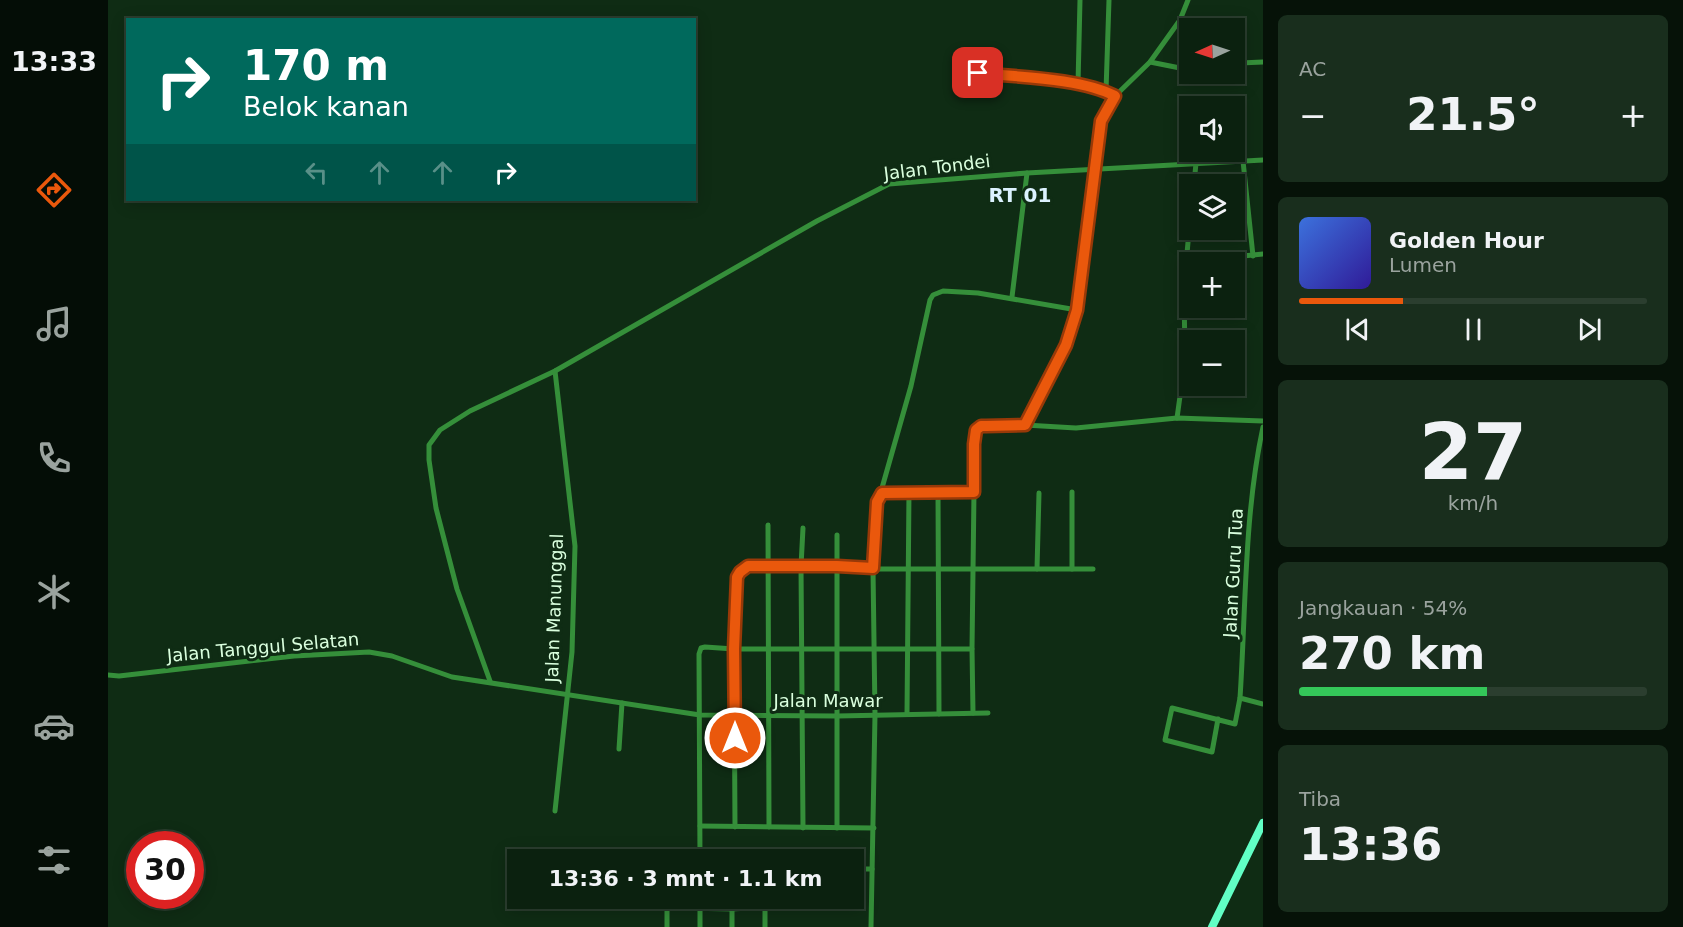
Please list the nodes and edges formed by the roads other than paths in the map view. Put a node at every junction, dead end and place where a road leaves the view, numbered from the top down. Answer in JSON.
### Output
{"nodes":[{"id":1,"x":1080,"y":0,"type":"edge"},
{"id":2,"x":1108,"y":0,"type":"edge"},
{"id":3,"x":1188,"y":0,"type":"edge"},
{"id":4,"x":1150,"y":62,"type":"junction"},
{"id":5,"x":1263,"y":62,"type":"edge"},
{"id":6,"x":1245,"y":63,"type":"edge"},
{"id":7,"x":1179,"y":68,"type":"edge"},
{"id":8,"x":978,"y":73,"type":"dead end"},
{"id":9,"x":1078,"y":84,"type":"junction"},
{"id":10,"x":1106,"y":91,"type":"junction"},
{"id":11,"x":1115,"y":96,"type":"junction"},
{"id":12,"x":1263,"y":160,"type":"edge"},
{"id":13,"x":1245,"y":161,"type":"edge"},
{"id":14,"x":1220,"y":162,"type":"edge"},
{"id":15,"x":1243,"y":162,"type":"edge"},
{"id":16,"x":1196,"y":163,"type":"junction"},
{"id":17,"x":1095,"y":170,"type":"junction"},
{"id":18,"x":1027,"y":173,"type":"junction"},
{"id":19,"x":1195,"y":174,"type":"edge"},
{"id":20,"x":1263,"y":254,"type":"edge"},
{"id":21,"x":1245,"y":256,"type":"edge"},
{"id":22,"x":1252,"y":256,"type":"junction"},
{"id":23,"x":1012,"y":297,"type":"junction"},
{"id":24,"x":1077,"y":310,"type":"junction"},
{"id":25,"x":1185,"y":318,"type":"edge"},
{"id":26,"x":555,"y":371,"type":"junction"},
{"id":27,"x":1177,"y":418,"type":"junction"},
{"id":28,"x":1263,"y":421,"type":"edge"},
{"id":29,"x":1025,"y":425,"type":"junction"},
{"id":30,"x":1263,"y":427,"type":"edge"},
{"id":31,"x":909,"y":491,"type":"junction"},
{"id":32,"x":938,"y":492,"type":"junction"},
{"id":33,"x":974,"y":492,"type":"junction"},
{"id":34,"x":1072,"y":492,"type":"dead end"},
{"id":35,"x":882,"y":493,"type":"junction"},
{"id":36,"x":1039,"y":493,"type":"dead end"},
{"id":37,"x":768,"y":525,"type":"dead end"},
{"id":38,"x":803,"y":528,"type":"dead end"},
{"id":39,"x":837,"y":535,"type":"dead end"},
{"id":40,"x":768,"y":565,"type":"junction"},
{"id":41,"x":801,"y":566,"type":"junction"},
{"id":42,"x":837,"y":566,"type":"junction"},
{"id":43,"x":873,"y":568,"type":"junction"},
{"id":44,"x":909,"y":568,"type":"junction"},
{"id":45,"x":938,"y":568,"type":"junction"},
{"id":46,"x":973,"y":569,"type":"junction"},
{"id":47,"x":1037,"y":569,"type":"junction"},
{"id":48,"x":1072,"y":569,"type":"junction"},
{"id":49,"x":1093,"y":569,"type":"dead end"},
{"id":50,"x":734,"y":649,"type":"junction"},
{"id":51,"x":768,"y":649,"type":"junction"},
{"id":52,"x":802,"y":649,"type":"junction"},
{"id":53,"x":874,"y":649,"type":"junction"},
{"id":54,"x":907,"y":649,"type":"junction"},
{"id":55,"x":837,"y":650,"type":"junction"},
{"id":56,"x":938,"y":650,"type":"junction"},
{"id":57,"x":972,"y":650,"type":"junction"},
{"id":58,"x":108,"y":675,"type":"edge"},
{"id":59,"x":490,"y":681,"type":"junction"},
{"id":60,"x":566,"y":694,"type":"junction"},
{"id":61,"x":1240,"y":698,"type":"junction"},
{"id":62,"x":622,"y":703,"type":"junction"},
{"id":63,"x":1263,"y":704,"type":"edge"},
{"id":64,"x":973,"y":713,"type":"junction"},
{"id":65,"x":988,"y":713,"type":"dead end"},
{"id":66,"x":907,"y":714,"type":"junction"},
{"id":67,"x":939,"y":714,"type":"junction"},
{"id":68,"x":700,"y":715,"type":"junction"},
{"id":69,"x":734,"y":715,"type":"junction"},
{"id":70,"x":767,"y":715,"type":"junction"},
{"id":71,"x":802,"y":715,"type":"junction"},
{"id":72,"x":874,"y":715,"type":"junction"},
{"id":73,"x":837,"y":716,"type":"junction"},
{"id":74,"x":1218,"y":719,"type":"junction"},
{"id":75,"x":619,"y":748,"type":"dead end"},
{"id":76,"x":555,"y":811,"type":"dead end"},
{"id":77,"x":1263,"y":823,"type":"edge"},
{"id":78,"x":700,"y":826,"type":"junction"},
{"id":79,"x":735,"y":827,"type":"junction"},
{"id":80,"x":769,"y":827,"type":"junction"},
{"id":81,"x":803,"y":828,"type":"junction"},
{"id":82,"x":837,"y":828,"type":"junction"},
{"id":83,"x":874,"y":828,"type":"junction"},
{"id":84,"x":700,"y":849,"type":"edge"},
{"id":85,"x":864,"y":869,"type":"edge"},
{"id":86,"x":872,"y":869,"type":"junction"},
{"id":87,"x":667,"y":909,"type":"edge"},
{"id":88,"x":700,"y":909,"type":"edge"},
{"id":89,"x":732,"y":909,"type":"edge"},
{"id":90,"x":765,"y":909,"type":"edge"},
{"id":91,"x":667,"y":927,"type":"edge"},
{"id":92,"x":700,"y":927,"type":"edge"},
{"id":93,"x":732,"y":927,"type":"edge"},
{"id":94,"x":765,"y":927,"type":"edge"},
{"id":95,"x":871,"y":927,"type":"edge"},
{"id":96,"x":1212,"y":927,"type":"edge"}],
"edges":[{"from":1,"to":9,"type":"street"},
{"from":2,"to":10,"type":"street"},
{"from":3,"to":4,"type":"street"},
{"from":4,"to":7,"type":"street"},
{"from":4,"to":11,"type":"street"},
{"from":5,"to":6,"type":"street"},
{"from":8,"to":9,"type":"street"},
{"from":9,"to":10,"type":"street"},
{"from":10,"to":11,"type":"street"},
{"from":11,"to":17,"type":"street"},
{"from":12,"to":13,"type":"street","name":"Jalan Tondei"},
{"from":14,"to":16,"type":"street","name":"Jalan Tondei"},
{"from":15,"to":22,"type":"street"},
{"from":16,"to":17,"type":"street","name":"Jalan Tondei"},
{"from":16,"to":19,"type":"street"},
{"from":17,"to":18,"type":"street","name":"Jalan Tondei"},
{"from":17,"to":24,"type":"street"},
{"from":18,"to":23,"type":"street"},
{"from":18,"to":26,"type":"street","name":"Jalan Tondei"},
{"from":20,"to":22,"type":"street"},
{"from":21,"to":22,"type":"street"},
{"from":23,"to":24,"type":"street"},
{"from":23,"to":35,"type":"street"},
{"from":24,"to":29,"type":"street"},
{"from":25,"to":27,"type":"street"},
{"from":26,"to":59,"type":"street","name":"Jalan Tondei"},
{"from":26,"to":60,"type":"street","name":"Jalan Manunggal"},
{"from":27,"to":28,"type":"street"},
{"from":27,"to":29,"type":"street"},
{"from":29,"to":33,"type":"street"},
{"from":30,"to":61,"type":"street","name":"Jalan Guru Tua"},
{"from":31,"to":32,"type":"street"},
{"from":31,"to":35,"type":"street"},
{"from":31,"to":44,"type":"street"},
{"from":32,"to":33,"type":"street"},
{"from":32,"to":45,"type":"street"},
{"from":33,"to":46,"type":"street"},
{"from":34,"to":48,"type":"street"},
{"from":35,"to":43,"type":"street"},
{"from":36,"to":47,"type":"street"},
{"from":37,"to":40,"type":"street"},
{"from":38,"to":41,"type":"street"},
{"from":39,"to":42,"type":"street"},
{"from":40,"to":41,"type":"street"},
{"from":40,"to":50,"type":"street"},
{"from":40,"to":51,"type":"street"},
{"from":41,"to":42,"type":"street"},
{"from":41,"to":52,"type":"street"},
{"from":42,"to":43,"type":"street"},
{"from":42,"to":55,"type":"street"},
{"from":43,"to":44,"type":"street"},
{"from":43,"to":53,"type":"street"},
{"from":44,"to":45,"type":"street"},
{"from":44,"to":54,"type":"street"},
{"from":45,"to":46,"type":"street"},
{"from":45,"to":56,"type":"street"},
{"from":46,"to":47,"type":"street"},
{"from":46,"to":57,"type":"street"},
{"from":47,"to":48,"type":"street"},
{"from":48,"to":49,"type":"street"},
{"from":50,"to":51,"type":"street"},
{"from":50,"to":68,"type":"street"},
{"from":50,"to":69,"type":"street"},
{"from":51,"to":52,"type":"street"},
{"from":51,"to":70,"type":"street"},
{"from":52,"to":55,"type":"street"},
{"from":52,"to":71,"type":"street"},
{"from":53,"to":54,"type":"street"},
{"from":53,"to":55,"type":"street"},
{"from":53,"to":72,"type":"street"},
{"from":54,"to":56,"type":"street"},
{"from":54,"to":66,"type":"street"},
{"from":55,"to":73,"type":"street"},
{"from":56,"to":57,"type":"street"},
{"from":56,"to":67,"type":"street"},
{"from":57,"to":64,"type":"street"},
{"from":58,"to":59,"type":"street","name":"Jalan Tanggul Selatan"},
{"from":59,"to":60,"type":"street","name":"Jalan Mawar"},
{"from":60,"to":62,"type":"street","name":"Jalan Mawar"},
{"from":60,"to":76,"type":"street","name":"Jalan Manunggal"},
{"from":61,"to":63,"type":"street"},
{"from":61,"to":74,"type":"street","name":"Jalan Guru Tua"},
{"from":62,"to":68,"type":"street","name":"Jalan Mawar"},
{"from":62,"to":75,"type":"street"},
{"from":64,"to":65,"type":"street","name":"Jalan Mawar"},
{"from":64,"to":67,"type":"street","name":"Jalan Mawar"},
{"from":66,"to":67,"type":"street","name":"Jalan Mawar"},
{"from":66,"to":72,"type":"street","name":"Jalan Mawar"},
{"from":68,"to":69,"type":"street","name":"Jalan Mawar"},
{"from":68,"to":78,"type":"street"},
{"from":69,"to":70,"type":"street","name":"Jalan Mawar"},
{"from":69,"to":79,"type":"street"},
{"from":70,"to":71,"type":"street","name":"Jalan Mawar"},
{"from":70,"to":80,"type":"street"},
{"from":71,"to":73,"type":"street","name":"Jalan Mawar"},
{"from":71,"to":81,"type":"street"},
{"from":72,"to":73,"type":"street","name":"Jalan Mawar"},
{"from":72,"to":83,"type":"street"},
{"from":73,"to":82,"type":"street"},
{"from":74,"to":74,"type":"street"},
{"from":77,"to":96,"type":"main road"},
{"from":78,"to":79,"type":"street"},
{"from":78,"to":84,"type":"street"},
{"from":79,"to":80,"type":"street"},
{"from":80,"to":81,"type":"street"},
{"from":81,"to":82,"type":"street"},
{"from":82,"to":83,"type":"street"},
{"from":83,"to":86,"type":"street"},
{"from":85,"to":86,"type":"street"},
{"from":86,"to":95,"type":"street"},
{"from":87,"to":91,"type":"street"},
{"from":88,"to":92,"type":"street"},
{"from":89,"to":93,"type":"street"},
{"from":90,"to":94,"type":"street"}]}
